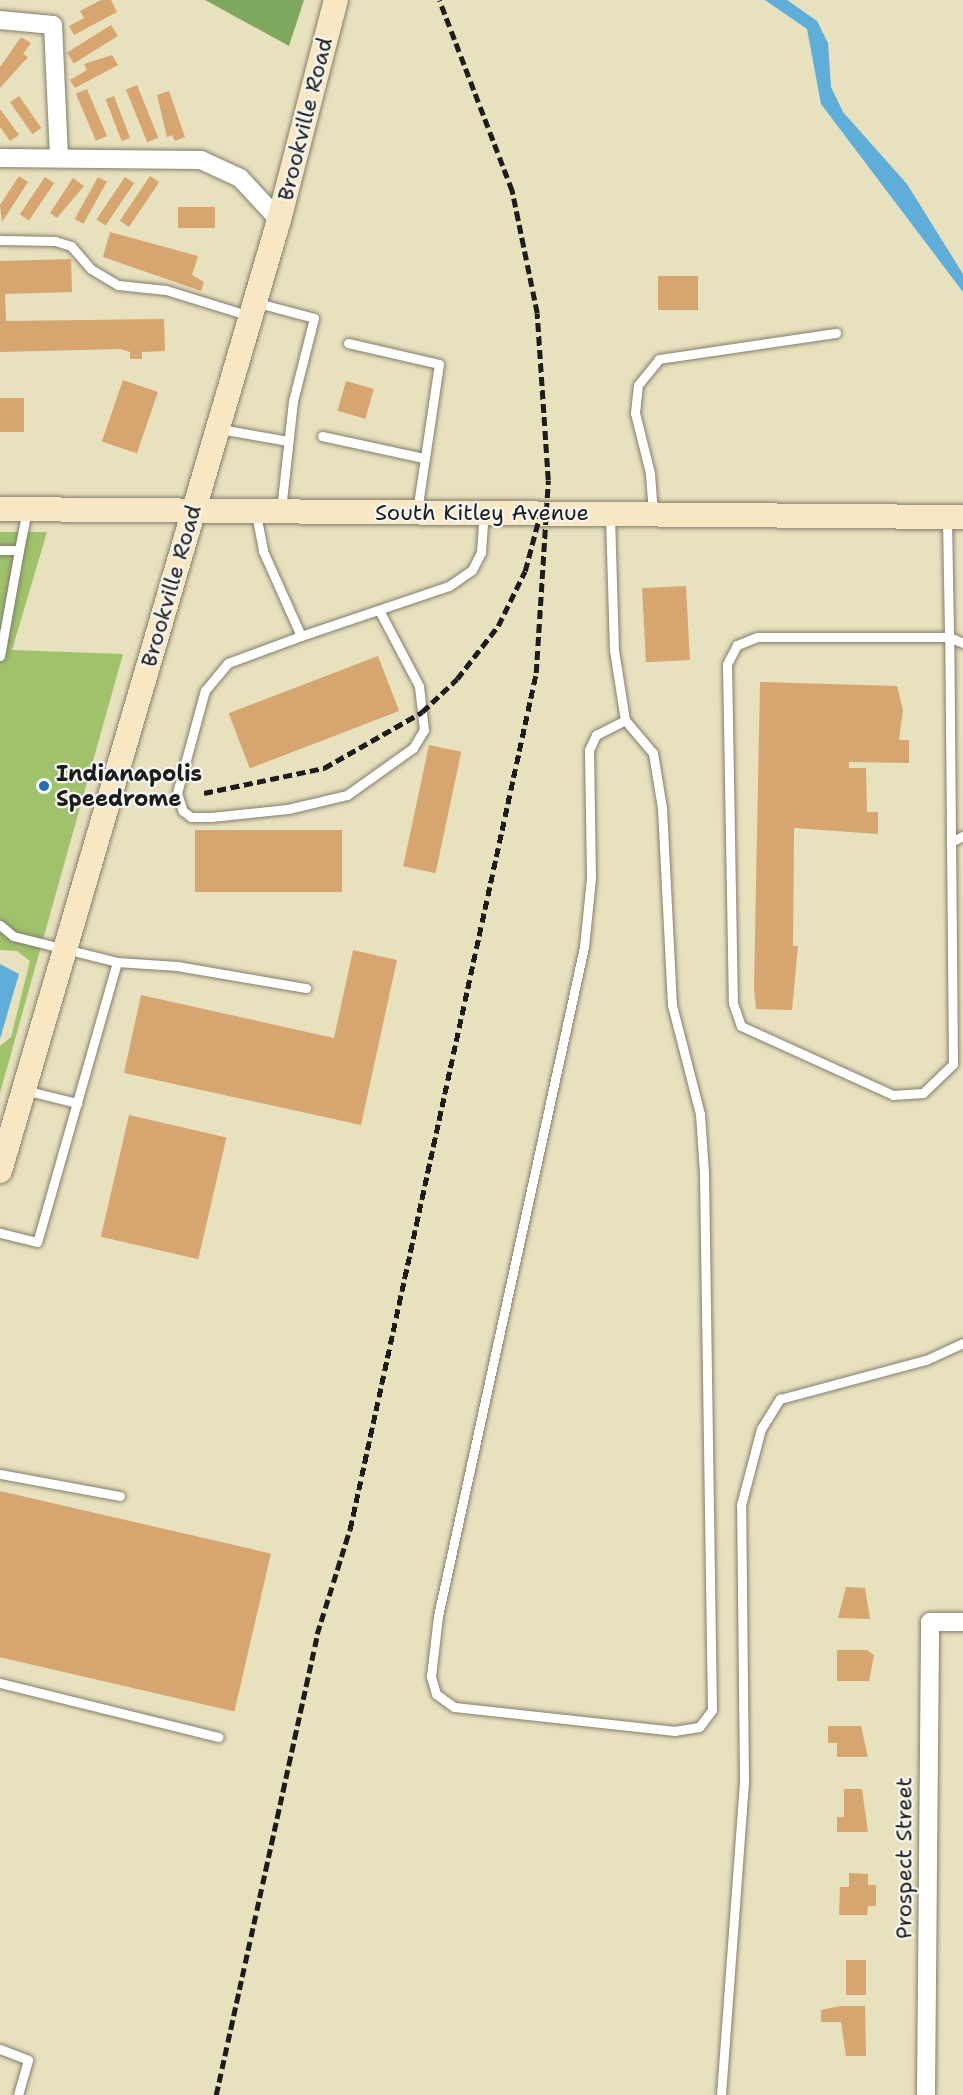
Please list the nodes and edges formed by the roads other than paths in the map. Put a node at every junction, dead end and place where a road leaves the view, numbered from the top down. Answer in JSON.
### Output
{"nodes":[{"id":1,"x":336,"y":0,"type":"edge"},
{"id":2,"x":0,"y":20,"type":"edge"},
{"id":3,"x":0,"y":158,"type":"edge"},
{"id":4,"x":59,"y":158,"type":"junction"},
{"id":5,"x":279,"y":220,"type":"junction"},
{"id":6,"x":0,"y":240,"type":"edge"},
{"id":7,"x":252,"y":309,"type":"junction"},
{"id":8,"x":836,"y":333,"type":"dead end"},
{"id":9,"x":348,"y":343,"type":"dead end"},
{"id":10,"x":217,"y":428,"type":"junction"},
{"id":11,"x":322,"y":436,"type":"dead end"},
{"id":12,"x":288,"y":441,"type":"junction"},
{"id":13,"x":424,"y":458,"type":"junction"},
{"id":14,"x":0,"y":509,"type":"edge"},
{"id":15,"x":27,"y":510,"type":"junction"},
{"id":16,"x":193,"y":511,"type":"junction"},
{"id":17,"x":256,"y":511,"type":"junction"},
{"id":18,"x":281,"y":512,"type":"junction"},
{"id":19,"x":417,"y":512,"type":"junction"},
{"id":20,"x":484,"y":513,"type":"junction"},
{"id":21,"x":610,"y":514,"type":"junction"},
{"id":22,"x":653,"y":514,"type":"junction"},
{"id":23,"x":955,"y":517,"type":"edge"},
{"id":24,"x":0,"y":550,"type":"edge"},
{"id":25,"x":19,"y":550,"type":"junction"},
{"id":26,"x":0,"y":593,"type":"edge"},
{"id":27,"x":11,"y":593,"type":"junction"},
{"id":28,"x":379,"y":610,"type":"junction"},
{"id":29,"x":300,"y":636,"type":"junction"},
{"id":30,"x":949,"y":637,"type":"junction"},
{"id":31,"x":963,"y":643,"type":"edge"},
{"id":32,"x":0,"y":656,"type":"edge"},
{"id":33,"x":625,"y":720,"type":"junction"},
{"id":34,"x":963,"y":836,"type":"edge"},
{"id":35,"x":951,"y":842,"type":"junction"},
{"id":36,"x":0,"y":925,"type":"edge"},
{"id":37,"x":66,"y":946,"type":"junction"},
{"id":38,"x":117,"y":962,"type":"junction"},
{"id":39,"x":306,"y":988,"type":"dead end"},
{"id":40,"x":959,"y":1011,"type":"edge"},
{"id":41,"x":24,"y":1090,"type":"junction"},
{"id":42,"x":77,"y":1103,"type":"junction"},
{"id":43,"x":0,"y":1171,"type":"edge"},
{"id":44,"x":0,"y":1233,"type":"edge"},
{"id":45,"x":963,"y":1343,"type":"edge"},
{"id":46,"x":0,"y":1474,"type":"edge"},
{"id":47,"x":120,"y":1496,"type":"dead end"},
{"id":48,"x":963,"y":1622,"type":"edge"},
{"id":49,"x":0,"y":1683,"type":"edge"},
{"id":50,"x":218,"y":1737,"type":"dead end"},
{"id":51,"x":0,"y":2049,"type":"edge"},
{"id":52,"x":18,"y":2095,"type":"edge"},
{"id":53,"x":722,"y":2095,"type":"edge"},
{"id":54,"x":926,"y":2095,"type":"edge"}],
"edges":[{"from":1,"to":5,"type":"main road","name":"Brookville Road"},
{"from":2,"to":4,"type":"street"},
{"from":3,"to":4,"type":"street"},
{"from":4,"to":5,"type":"street"},
{"from":5,"to":7,"type":"main road","name":"Brookville Road"},
{"from":6,"to":7,"type":"lane"},
{"from":7,"to":10,"type":"main road","name":"Brookville Road"},
{"from":7,"to":12,"type":"lane"},
{"from":8,"to":22,"type":"lane"},
{"from":9,"to":13,"type":"lane"},
{"from":10,"to":12,"type":"lane"},
{"from":10,"to":16,"type":"main road","name":"Brookville Road"},
{"from":11,"to":13,"type":"lane"},
{"from":12,"to":18,"type":"lane"},
{"from":13,"to":19,"type":"lane"},
{"from":14,"to":15,"type":"main road","name":"South Kitley Avenue"},
{"from":15,"to":16,"type":"main road","name":"South Kitley Avenue"},
{"from":15,"to":25,"type":"lane"},
{"from":16,"to":17,"type":"main road","name":"South Kitley Avenue"},
{"from":16,"to":37,"type":"main road","name":"Brookville Road"},
{"from":17,"to":18,"type":"main road","name":"South Kitley Avenue"},
{"from":17,"to":29,"type":"lane"},
{"from":18,"to":19,"type":"main road","name":"South Kitley Avenue"},
{"from":19,"to":20,"type":"main road","name":"South Kitley Avenue"},
{"from":20,"to":21,"type":"main road","name":"South Kitley Avenue"},
{"from":20,"to":28,"type":"lane"},
{"from":21,"to":22,"type":"main road","name":"South Kitley Avenue"},
{"from":21,"to":33,"type":"lane"},
{"from":22,"to":23,"type":"main road","name":"South Kitley Avenue"},
{"from":23,"to":30,"type":"lane"},
{"from":24,"to":25,"type":"lane"},
{"from":25,"to":27,"type":"lane"},
{"from":26,"to":27,"type":"lane"},
{"from":27,"to":32,"type":"lane"},
{"from":28,"to":29,"type":"lane"},
{"from":28,"to":29,"type":"lane"},
{"from":30,"to":31,"type":"lane"},
{"from":30,"to":35,"type":"lane"},
{"from":30,"to":40,"type":"lane"},
{"from":33,"to":33,"type":"lane"},
{"from":34,"to":35,"type":"lane"},
{"from":35,"to":40,"type":"lane"},
{"from":36,"to":37,"type":"lane"},
{"from":37,"to":38,"type":"lane"},
{"from":37,"to":41,"type":"main road","name":"Brookville Road"},
{"from":38,"to":39,"type":"lane"},
{"from":38,"to":42,"type":"lane"},
{"from":41,"to":42,"type":"lane"},
{"from":41,"to":43,"type":"main road","name":"Brookville Road"},
{"from":42,"to":44,"type":"lane"},
{"from":45,"to":53,"type":"lane"},
{"from":46,"to":47,"type":"lane"},
{"from":48,"to":54,"type":"street","name":"Prospect Street"},
{"from":49,"to":50,"type":"lane"},
{"from":51,"to":52,"type":"lane"}]}
